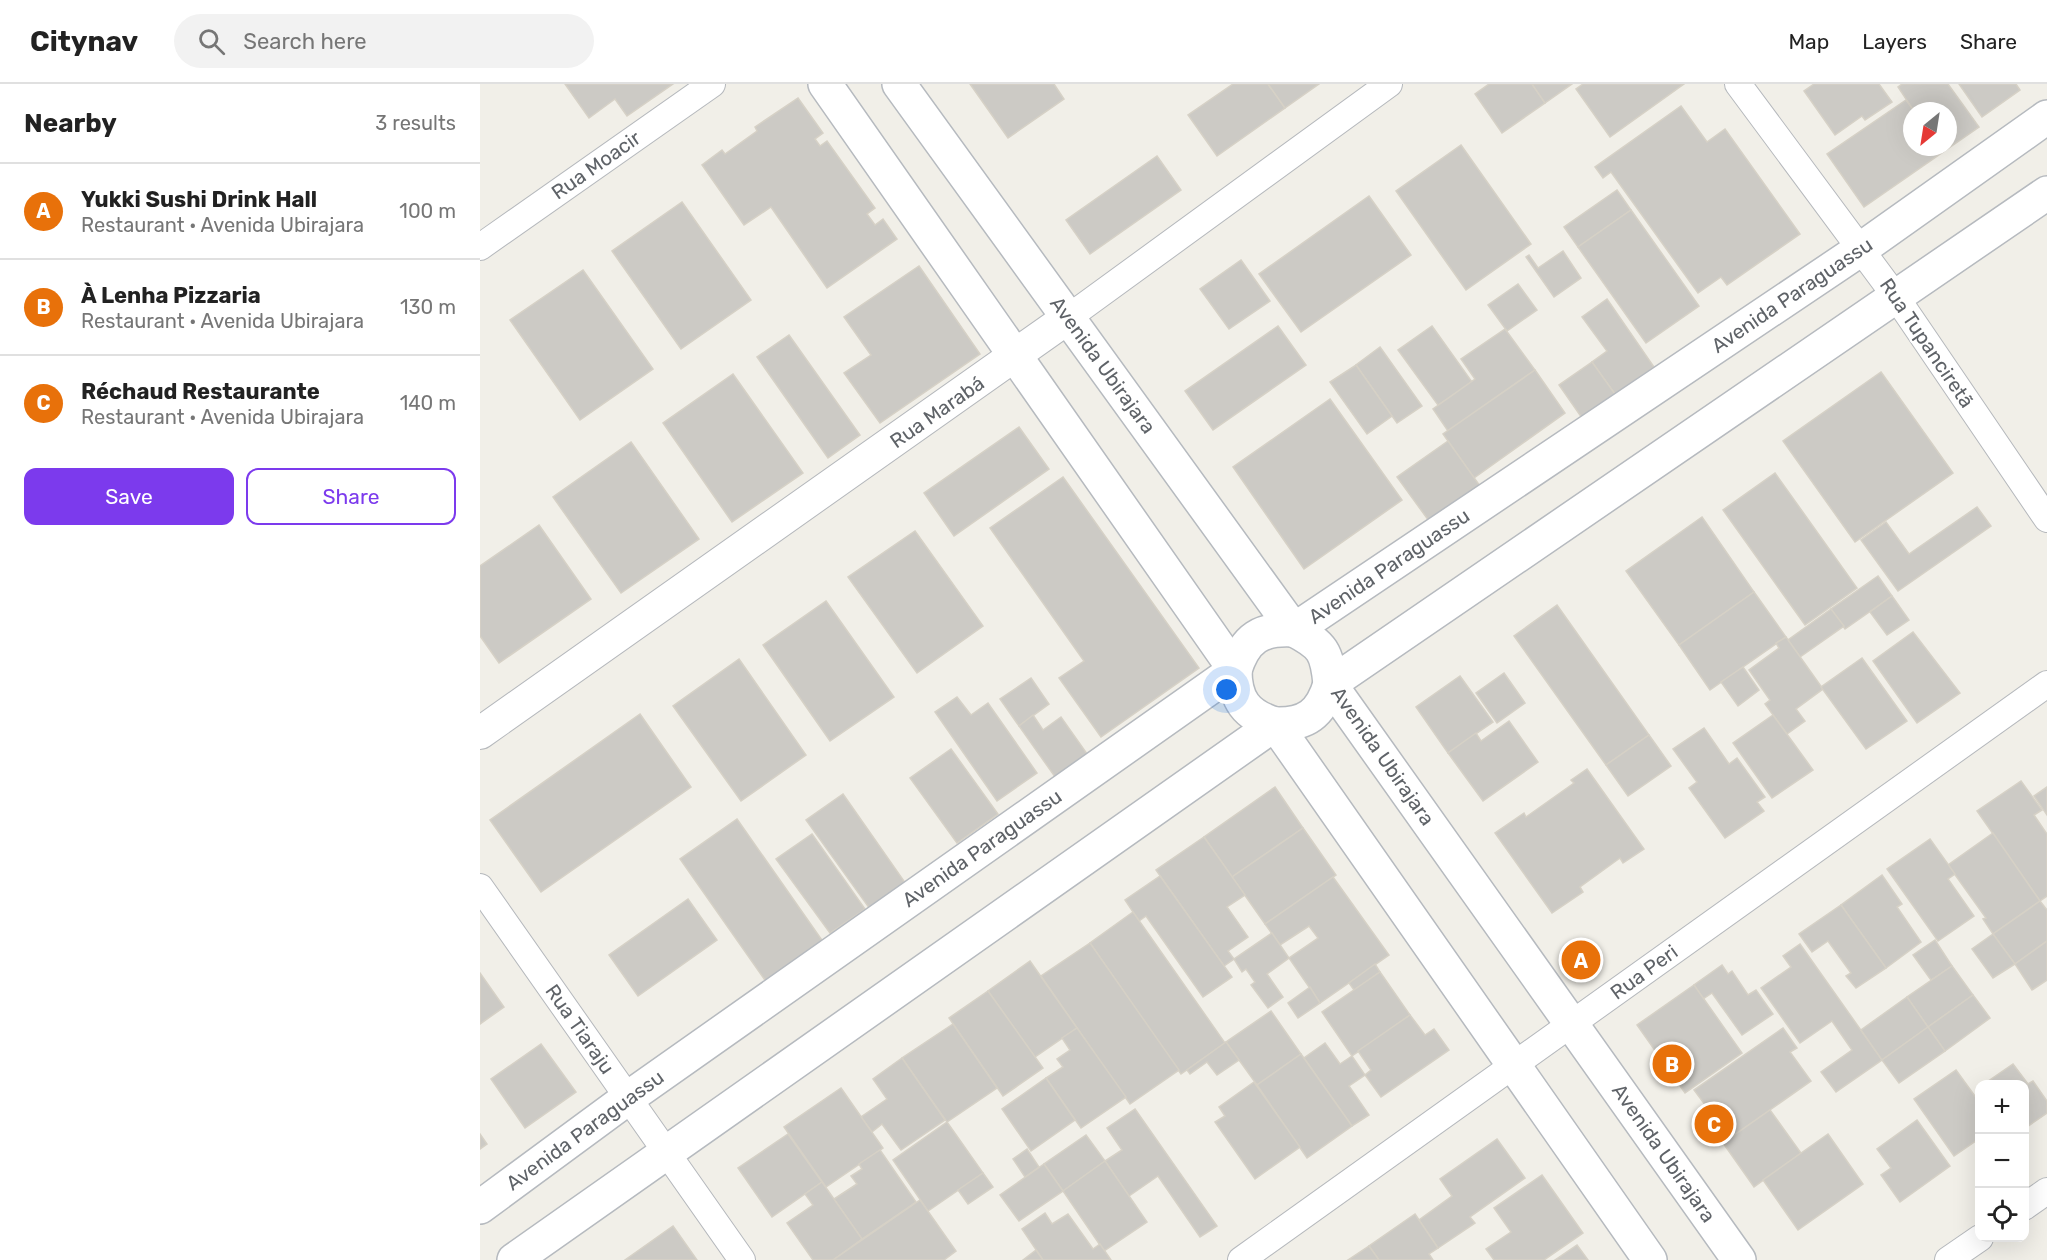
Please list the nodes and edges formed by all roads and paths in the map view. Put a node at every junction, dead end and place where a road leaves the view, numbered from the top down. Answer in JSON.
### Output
{"nodes":[{"id":1,"x":712,"y":84,"type":"edge"},
{"id":2,"x":825,"y":84,"type":"edge"},
{"id":3,"x":899,"y":84,"type":"edge"},
{"id":4,"x":1389,"y":84,"type":"edge"},
{"id":5,"x":1738,"y":84,"type":"edge"},
{"id":6,"x":2047,"y":117,"type":"edge"},
{"id":7,"x":2047,"y":193,"type":"edge"},
{"id":8,"x":480,"y":247,"type":"edge"},
{"id":9,"x":1861,"y":249,"type":"junction"},
{"id":10,"x":1896,"y":297,"type":"junction"},
{"id":11,"x":1069,"y":317,"type":"junction"},
{"id":12,"x":1015,"y":356,"type":"junction"},
{"id":13,"x":2047,"y":519,"type":"edge"},
{"id":14,"x":1294,"y":630,"type":"junction"},
{"id":15,"x":1235,"y":670,"type":"junction"},
{"id":16,"x":1330,"y":684,"type":"junction"},
{"id":17,"x":2047,"y":684,"type":"edge"},
{"id":18,"x":1275,"y":724,"type":"junction"},
{"id":19,"x":481,"y":730,"type":"edge"},
{"id":20,"x":480,"y":887,"type":"edge"},
{"id":21,"x":1573,"y":1024,"type":"junction"},
{"id":22,"x":1513,"y":1065,"type":"junction"},
{"id":23,"x":628,"y":1098,"type":"junction"},
{"id":24,"x":667,"y":1152,"type":"junction"},
{"id":25,"x":2047,"y":1191,"type":"edge"},
{"id":26,"x":2029,"y":1204,"type":"edge"},
{"id":27,"x":480,"y":1207,"type":"edge"},
{"id":28,"x":1975,"y":1241,"type":"edge"},
{"id":29,"x":514,"y":1260,"type":"edge"},
{"id":30,"x":742,"y":1260,"type":"edge"},
{"id":31,"x":1241,"y":1260,"type":"edge"},
{"id":32,"x":1650,"y":1260,"type":"edge"},
{"id":33,"x":1739,"y":1260,"type":"edge"},
{"id":34,"x":1948,"y":1260,"type":"edge"}],
"edges":[{"from":1,"to":8,"type":"street","name":"Rua Moacir"},
{"from":2,"to":12,"type":"main road"},
{"from":3,"to":11,"type":"main road","name":"Avenida Ubirajara"},
{"from":4,"to":11,"type":"street","name":"Rua Marabá"},
{"from":5,"to":9,"type":"street","name":"Rua Tupanciretã"},
{"from":6,"to":9,"type":"main road","name":"Avenida Paraguassu"},
{"from":7,"to":10,"type":"main road"},
{"from":9,"to":10,"type":"street","name":"Rua Tupanciretã"},
{"from":9,"to":14,"type":"main road","name":"Avenida Paraguassu"},
{"from":10,"to":13,"type":"street","name":"Rua Tupanciretã"},
{"from":10,"to":16,"type":"main road"},
{"from":11,"to":12,"type":"street","name":"Rua Marabá"},
{"from":11,"to":14,"type":"main road","name":"Avenida Ubirajara"},
{"from":12,"to":15,"type":"main road"},
{"from":12,"to":19,"type":"street","name":"Rua Marabá"},
{"from":14,"to":15,"type":"main road","name":"Avenida Paraguassu"},
{"from":14,"to":16,"type":"main road","name":"Avenida Ubirajara"},
{"from":15,"to":18,"type":"main road"},
{"from":15,"to":23,"type":"main road","name":"Avenida Paraguassu"},
{"from":16,"to":18,"type":"main road"},
{"from":16,"to":21,"type":"main road","name":"Avenida Ubirajara"},
{"from":17,"to":21,"type":"street","name":"Rua Peri"},
{"from":18,"to":22,"type":"main road"},
{"from":18,"to":24,"type":"main road"},
{"from":20,"to":23,"type":"street","name":"Rua Tiaraju"},
{"from":21,"to":22,"type":"street","name":"Rua Peri"},
{"from":21,"to":33,"type":"main road","name":"Avenida Ubirajara"},
{"from":22,"to":31,"type":"street","name":"Rua Peri"},
{"from":22,"to":32,"type":"main road"},
{"from":23,"to":24,"type":"street","name":"Rua Tiaraju"},
{"from":23,"to":27,"type":"main road","name":"Avenida Paraguassu"},
{"from":24,"to":29,"type":"main road"},
{"from":24,"to":30,"type":"street","name":"Rua Tiaraju"},
{"from":25,"to":26,"type":"street"},
{"from":28,"to":34,"type":"street"}]}
